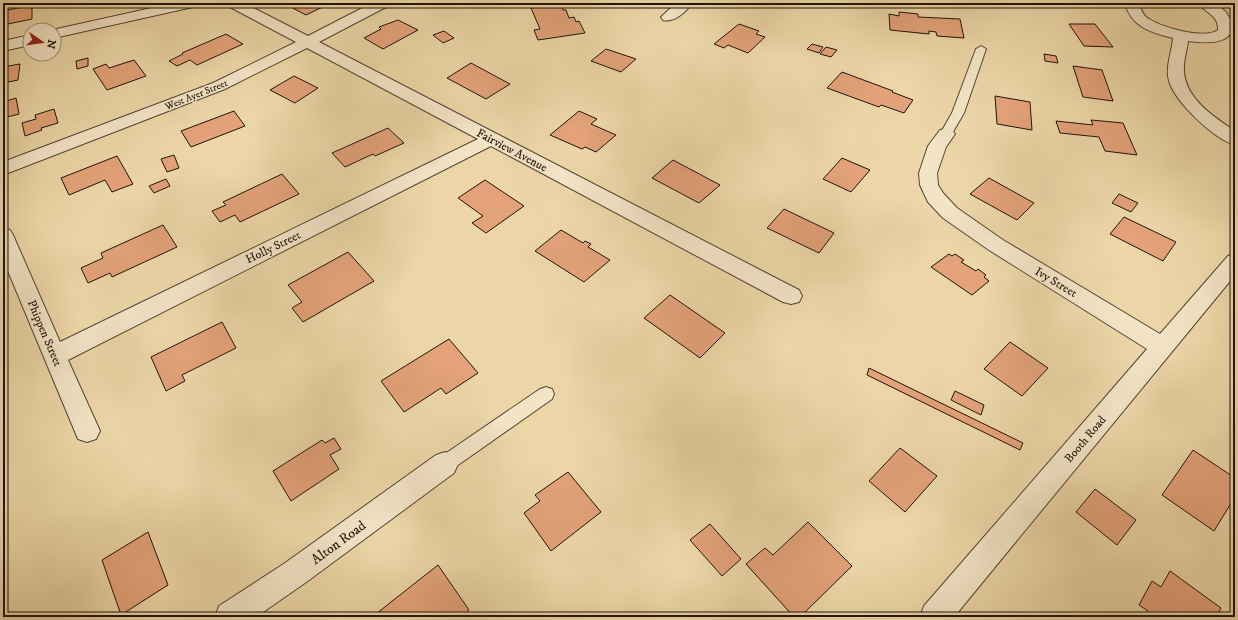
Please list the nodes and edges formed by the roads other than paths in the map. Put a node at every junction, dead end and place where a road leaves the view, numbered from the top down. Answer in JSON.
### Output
{"nodes":[{"id":1,"x":193,"y":3,"type":"edge"},
{"id":2,"x":233,"y":3,"type":"edge"},
{"id":3,"x":382,"y":3,"type":"edge"},
{"id":4,"x":685,"y":3,"type":"edge"},
{"id":5,"x":1132,"y":3,"type":"edge"},
{"id":6,"x":1206,"y":3,"type":"edge"},
{"id":7,"x":668,"y":17,"type":"dead end"},
{"id":8,"x":62,"y":32,"type":"edge"},
{"id":9,"x":1181,"y":36,"type":"junction"},
{"id":10,"x":22,"y":42,"type":"edge"},
{"id":11,"x":308,"y":42,"type":"junction"},
{"id":12,"x":3,"y":46,"type":"edge"},
{"id":13,"x":981,"y":49,"type":"dead end"},
{"id":14,"x":946,"y":134,"type":"joint"},
{"id":15,"x":492,"y":139,"type":"junction"},
{"id":16,"x":1235,"y":139,"type":"edge"},
{"id":17,"x":3,"y":169,"type":"edge"},
{"id":18,"x":3,"y":236,"type":"edge"},
{"id":19,"x":1235,"y":261,"type":"edge"},
{"id":20,"x":791,"y":296,"type":"dead end"},
{"id":21,"x":1163,"y":347,"type":"junction"},
{"id":22,"x":54,"y":356,"type":"junction"},
{"id":23,"x":546,"y":394,"type":"dead end"},
{"id":24,"x":86,"y":431,"type":"dead end"},
{"id":25,"x":445,"y":464,"type":"joint"},
{"id":26,"x":230,"y":617,"type":"edge"},
{"id":27,"x":935,"y":617,"type":"edge"}],
"edges":[{"from":1,"to":8,"type":"street"},
{"from":2,"to":11,"type":"street","name":"Fairview Avenue"},
{"from":3,"to":11,"type":"street","name":"West Ayer Street"},
{"from":4,"to":7,"type":"street"},
{"from":5,"to":9,"type":"street"},
{"from":6,"to":9,"type":"street"},
{"from":9,"to":16,"type":"street"},
{"from":10,"to":12,"type":"street"},
{"from":11,"to":15,"type":"street","name":"Fairview Avenue"},
{"from":11,"to":17,"type":"street","name":"West Ayer Street"},
{"from":13,"to":14,"type":"lane"},
{"from":14,"to":21,"type":"street","name":"Ivy Street"},
{"from":15,"to":20,"type":"street","name":"Fairview Avenue"},
{"from":15,"to":22,"type":"street","name":"Holly Street"},
{"from":18,"to":22,"type":"street","name":"Phippen Street"},
{"from":19,"to":21,"type":"street","name":"Booth Road"},
{"from":21,"to":27,"type":"street","name":"Booth Road"},
{"from":22,"to":24,"type":"street","name":"Phippen Street"},
{"from":23,"to":25,"type":"lane"},
{"from":25,"to":26,"type":"street","name":"Alton Road"}]}
